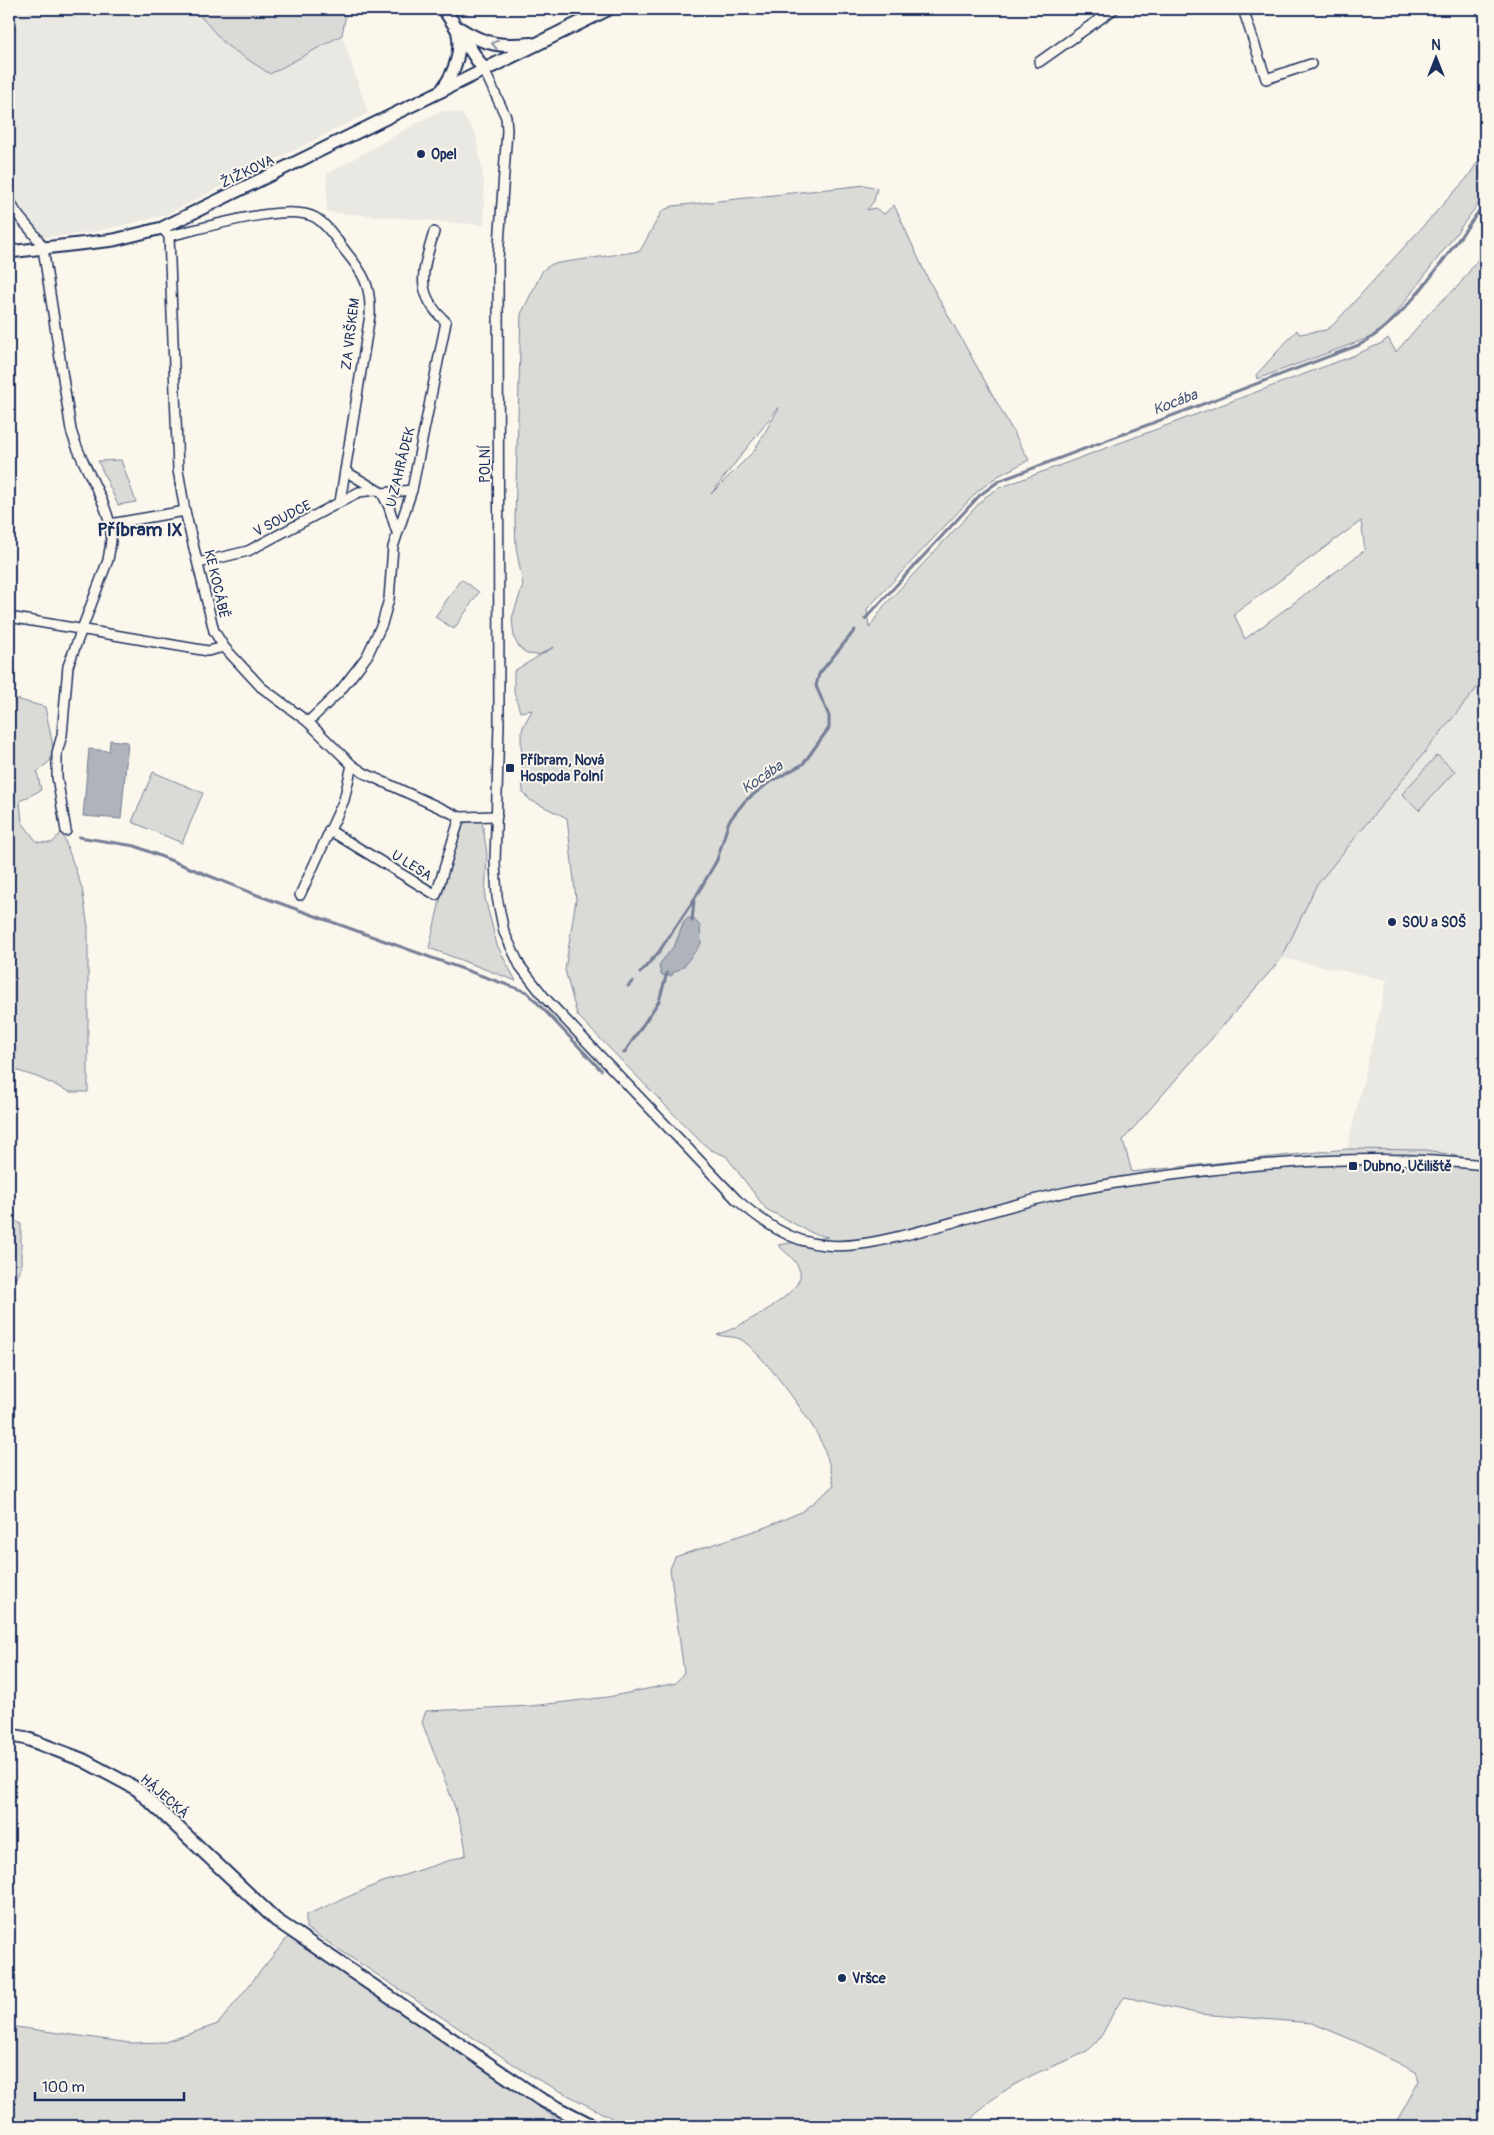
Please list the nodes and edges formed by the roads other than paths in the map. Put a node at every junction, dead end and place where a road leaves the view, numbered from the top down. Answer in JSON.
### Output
{"nodes":[{"id":1,"x":444,"y":9,"type":"edge"},
{"id":2,"x":608,"y":9,"type":"edge"},
{"id":3,"x":1114,"y":9,"type":"edge"},
{"id":4,"x":1243,"y":9,"type":"edge"},
{"id":5,"x":456,"y":26,"type":"junction"},
{"id":6,"x":538,"y":44,"type":"junction"},
{"id":7,"x":1039,"y":62,"type":"dead end"},
{"id":8,"x":1311,"y":64,"type":"dead end"},
{"id":9,"x":484,"y":70,"type":"junction"},
{"id":10,"x":440,"y":92,"type":"junction"},
{"id":11,"x":9,"y":198,"type":"edge"},
{"id":12,"x":166,"y":232,"type":"junction"},
{"id":13,"x":434,"y":232,"type":"dead end"},
{"id":14,"x":42,"y":248,"type":"junction"},
{"id":15,"x":9,"y":252,"type":"edge"},
{"id":16,"x":345,"y":471,"type":"junction"},
{"id":17,"x":412,"y":490,"type":"junction"},
{"id":18,"x":378,"y":491,"type":"junction"},
{"id":19,"x":340,"y":502,"type":"junction"},
{"id":20,"x":185,"y":511,"type":"junction"},
{"id":21,"x":110,"y":524,"type":"junction"},
{"id":22,"x":397,"y":532,"type":"junction"},
{"id":23,"x":198,"y":562,"type":"junction"},
{"id":24,"x":9,"y":617,"type":"edge"},
{"id":25,"x":80,"y":631,"type":"junction"},
{"id":26,"x":224,"y":647,"type":"junction"},
{"id":27,"x":308,"y":722,"type":"junction"},
{"id":28,"x":352,"y":765,"type":"junction"},
{"id":29,"x":497,"y":816,"type":"junction"},
{"id":30,"x":460,"y":817,"type":"junction"},
{"id":31,"x":329,"y":830,"type":"junction"},
{"id":32,"x":66,"y":831,"type":"dead end"},
{"id":33,"x":300,"y":895,"type":"dead end"},
{"id":34,"x":1485,"y":1165,"type":"edge"},
{"id":35,"x":9,"y":1734,"type":"edge"},
{"id":36,"x":593,"y":2126,"type":"edge"}],
"edges":[{"from":1,"to":5,"type":"main road"},
{"from":2,"to":6,"type":"main road"},
{"from":3,"to":7,"type":"street"},
{"from":4,"to":8,"type":"street"},
{"from":6,"to":5,"type":"main road","one_way":true},
{"from":5,"to":9,"type":"main road"},
{"from":5,"to":10,"type":"street"},
{"from":6,"to":9,"type":"main road"},
{"from":9,"to":10,"type":"street","name":"ŽIŽKOVA"},
{"from":9,"to":29,"type":"street","name":"POLNÍ"},
{"from":10,"to":12,"type":"street","name":"ŽIŽKOVA"},
{"from":11,"to":14,"type":"street"},
{"from":12,"to":14,"type":"street","name":"ŽIŽKOVA"},
{"from":12,"to":16,"type":"street","name":"ZA VRŠKEM"},
{"from":12,"to":20,"type":"street","name":"KE KOCÁBĚ"},
{"from":13,"to":17,"type":"street","name":"U ZAHRÁDEK"},
{"from":14,"to":15,"type":"street","name":"ŽIŽKOVA"},
{"from":14,"to":21,"type":"street"},
{"from":16,"to":18,"type":"street"},
{"from":16,"to":19,"type":"street","name":"ZA VRŠKEM"},
{"from":17,"to":18,"type":"street","name":"V SOUDCE"},
{"from":17,"to":22,"type":"street","name":"U ZAHRÁDEK"},
{"from":18,"to":19,"type":"street","name":"V SOUDCE"},
{"from":18,"to":22,"type":"street"},
{"from":19,"to":23,"type":"street","name":"V SOUDCE"},
{"from":20,"to":21,"type":"street"},
{"from":20,"to":23,"type":"street","name":"KE KOCÁBĚ"},
{"from":21,"to":25,"type":"street"},
{"from":22,"to":27,"type":"street","name":"U ZAHRÁDEK"},
{"from":23,"to":26,"type":"street","name":"KE KOCÁBĚ"},
{"from":24,"to":25,"type":"street"},
{"from":25,"to":26,"type":"street"},
{"from":25,"to":32,"type":"street"},
{"from":26,"to":27,"type":"street","name":"KE KOCÁBĚ"},
{"from":27,"to":28,"type":"street","name":"KE KOCÁBĚ"},
{"from":28,"to":30,"type":"street","name":"KE KOCÁBĚ"},
{"from":28,"to":31,"type":"street"},
{"from":29,"to":30,"type":"street","name":"KE KOCÁBĚ"},
{"from":29,"to":34,"type":"street","name":"POLNÍ"},
{"from":30,"to":31,"type":"street","name":"U LESA"},
{"from":31,"to":33,"type":"street"},
{"from":35,"to":36,"type":"main road","name":"HÁJECKÁ"}]}
